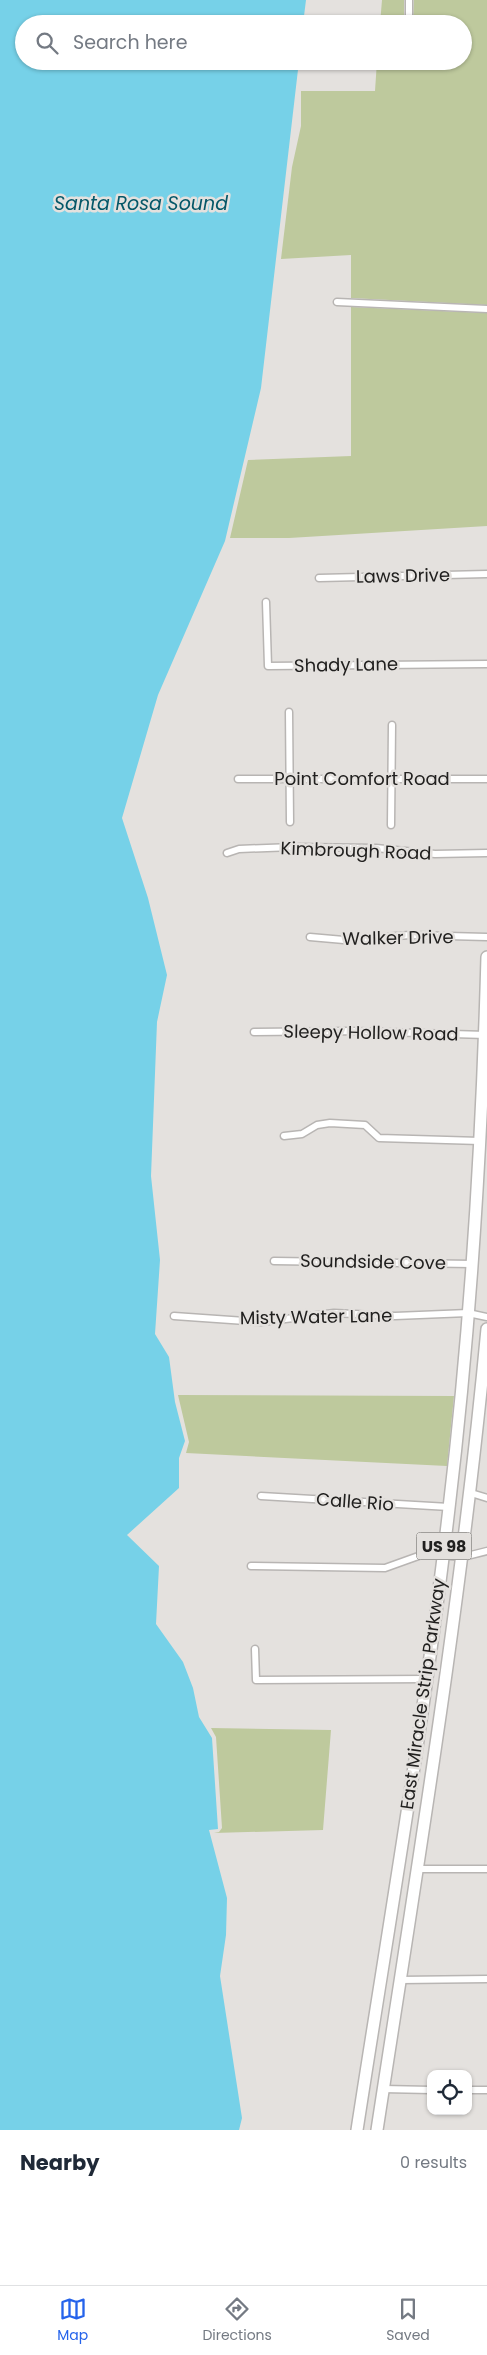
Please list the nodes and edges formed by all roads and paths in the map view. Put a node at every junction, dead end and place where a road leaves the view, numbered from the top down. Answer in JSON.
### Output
{"nodes":[{"id":1,"x":409,"y":0,"type":"edge"},
{"id":2,"x":409,"y":15,"type":"edge"},
{"id":3,"x":337,"y":302,"type":"dead end"},
{"id":4,"x":487,"y":309,"type":"edge"},
{"id":5,"x":487,"y":574,"type":"edge"},
{"id":6,"x":319,"y":578,"type":"dead end"},
{"id":7,"x":266,"y":602,"type":"dead end"},
{"id":8,"x":487,"y":664,"type":"edge"},
{"id":9,"x":289,"y":712,"type":"dead end"},
{"id":10,"x":392,"y":725,"type":"dead end"},
{"id":11,"x":238,"y":779,"type":"dead end"},
{"id":12,"x":289,"y":780,"type":"junction"},
{"id":13,"x":392,"y":780,"type":"junction"},
{"id":14,"x":487,"y":780,"type":"edge"},
{"id":15,"x":290,"y":822,"type":"dead end"},
{"id":16,"x":391,"y":825,"type":"dead end"},
{"id":17,"x":487,"y":853,"type":"edge"},
{"id":18,"x":227,"y":854,"type":"dead end"},
{"id":19,"x":487,"y":937,"type":"edge"},
{"id":20,"x":310,"y":938,"type":"dead end"},
{"id":21,"x":487,"y":957,"type":"edge"},
{"id":22,"x":254,"y":1032,"type":"dead end"},
{"id":23,"x":486,"y":1035,"type":"edge"},
{"id":24,"x":284,"y":1136,"type":"dead end"},
{"id":25,"x":480,"y":1140,"type":"junction"},
{"id":26,"x":274,"y":1261,"type":"dead end"},
{"id":27,"x":472,"y":1264,"type":"junction"},
{"id":28,"x":468,"y":1313,"type":"junction"},
{"id":29,"x":174,"y":1316,"type":"dead end"},
{"id":30,"x":487,"y":1317,"type":"edge"},
{"id":31,"x":487,"y":1329,"type":"edge"},
{"id":32,"x":471,"y":1492,"type":"junction"},
{"id":33,"x":261,"y":1496,"type":"dead end"},
{"id":34,"x":487,"y":1498,"type":"edge"},
{"id":35,"x":449,"y":1508,"type":"junction"},
{"id":36,"x":487,"y":1551,"type":"edge"},
{"id":37,"x":443,"y":1555,"type":"junction"},
{"id":38,"x":463,"y":1557,"type":"junction"},
{"id":39,"x":251,"y":1566,"type":"dead end"},
{"id":40,"x":255,"y":1649,"type":"dead end"},
{"id":41,"x":427,"y":1679,"type":"junction"},
{"id":42,"x":416,"y":1751,"type":"junction"},
{"id":43,"x":436,"y":1753,"type":"junction"},
{"id":44,"x":418,"y":1868,"type":"junction"},
{"id":45,"x":487,"y":1869,"type":"edge"},
{"id":46,"x":381,"y":1977,"type":"junction"},
{"id":47,"x":487,"y":1979,"type":"edge"},
{"id":48,"x":400,"y":1980,"type":"junction"},
{"id":49,"x":383,"y":2089,"type":"junction"},
{"id":50,"x":427,"y":2090,"type":"edge"},
{"id":51,"x":472,"y":2090,"type":"edge"},
{"id":52,"x":487,"y":2090,"type":"edge"},
{"id":53,"x":357,"y":2130,"type":"edge"},
{"id":54,"x":377,"y":2130,"type":"edge"}],
"edges":[{"from":1,"to":2,"type":"street"},
{"from":3,"to":4,"type":"street"},
{"from":5,"to":6,"type":"street","name":"Laws Drive"},
{"from":7,"to":8,"type":"street","name":"Shady Lane"},
{"from":9,"to":12,"type":"street"},
{"from":10,"to":13,"type":"street"},
{"from":11,"to":12,"type":"street","name":"Point Comfort Road"},
{"from":12,"to":13,"type":"street","name":"Point Comfort Road"},
{"from":12,"to":15,"type":"street"},
{"from":13,"to":14,"type":"street","name":"Point Comfort Road"},
{"from":13,"to":16,"type":"street"},
{"from":17,"to":18,"type":"street","name":"Kimbrough Road"},
{"from":19,"to":20,"type":"street","name":"Walker Drive"},
{"from":21,"to":23,"type":"highway","name":"East Miracle Strip Parkway","number":"US 98"},
{"from":22,"to":23,"type":"street","name":"Sleepy Hollow Road"},
{"from":23,"to":25,"type":"highway","name":"East Miracle Strip Parkway","number":"US 98"},
{"from":24,"to":25,"type":"street"},
{"from":25,"to":27,"type":"highway","name":"East Miracle Strip Parkway","number":"US 98"},
{"from":26,"to":27,"type":"street","name":"Soundside Cove"},
{"from":27,"to":28,"type":"highway","name":"East Miracle Strip Parkway","number":"US 98"},
{"from":28,"to":29,"type":"street","name":"Misty Water Lane"},
{"from":28,"to":30,"type":"street","name":"Misty Water Lane"},
{"from":28,"to":35,"type":"highway","name":"East Miracle Strip Parkway","number":"US 98"},
{"from":31,"to":32,"type":"highway","name":"East Miracle Strip Parkway","number":"US 98"},
{"from":32,"to":34,"type":"street"},
{"from":32,"to":38,"type":"highway","name":"East Miracle Strip Parkway","number":"US 98"},
{"from":33,"to":35,"type":"street","name":"Calle Rio"},
{"from":35,"to":37,"type":"highway","name":"East Miracle Strip Parkway","number":"US 98"},
{"from":36,"to":38,"type":"street"},
{"from":37,"to":38,"type":"street"},
{"from":37,"to":39,"type":"street"},
{"from":37,"to":41,"type":"highway","name":"East Miracle Strip Parkway","number":"US 98"},
{"from":38,"to":43,"type":"highway","name":"East Miracle Strip Parkway","number":"US 98"},
{"from":40,"to":41,"type":"street"},
{"from":41,"to":42,"type":"highway","name":"East Miracle Strip Parkway","number":"US 98"},
{"from":42,"to":43,"type":"highway"},
{"from":42,"to":46,"type":"highway","name":"East Miracle Strip Parkway","number":"US 98"},
{"from":43,"to":44,"type":"highway","name":"East Miracle Strip Parkway","number":"US 98"},
{"from":44,"to":45,"type":"street"},
{"from":44,"to":48,"type":"highway","name":"East Miracle Strip Parkway","number":"US 98"},
{"from":46,"to":48,"type":"highway"},
{"from":46,"to":53,"type":"highway","name":"East Miracle Strip Parkway","number":"US 98"},
{"from":47,"to":48,"type":"street"},
{"from":48,"to":49,"type":"highway","name":"East Miracle Strip Parkway","number":"US 98"},
{"from":49,"to":50,"type":"street"},
{"from":49,"to":54,"type":"highway","name":"East Miracle Strip Parkway","number":"US 98"},
{"from":51,"to":52,"type":"street"}]}
